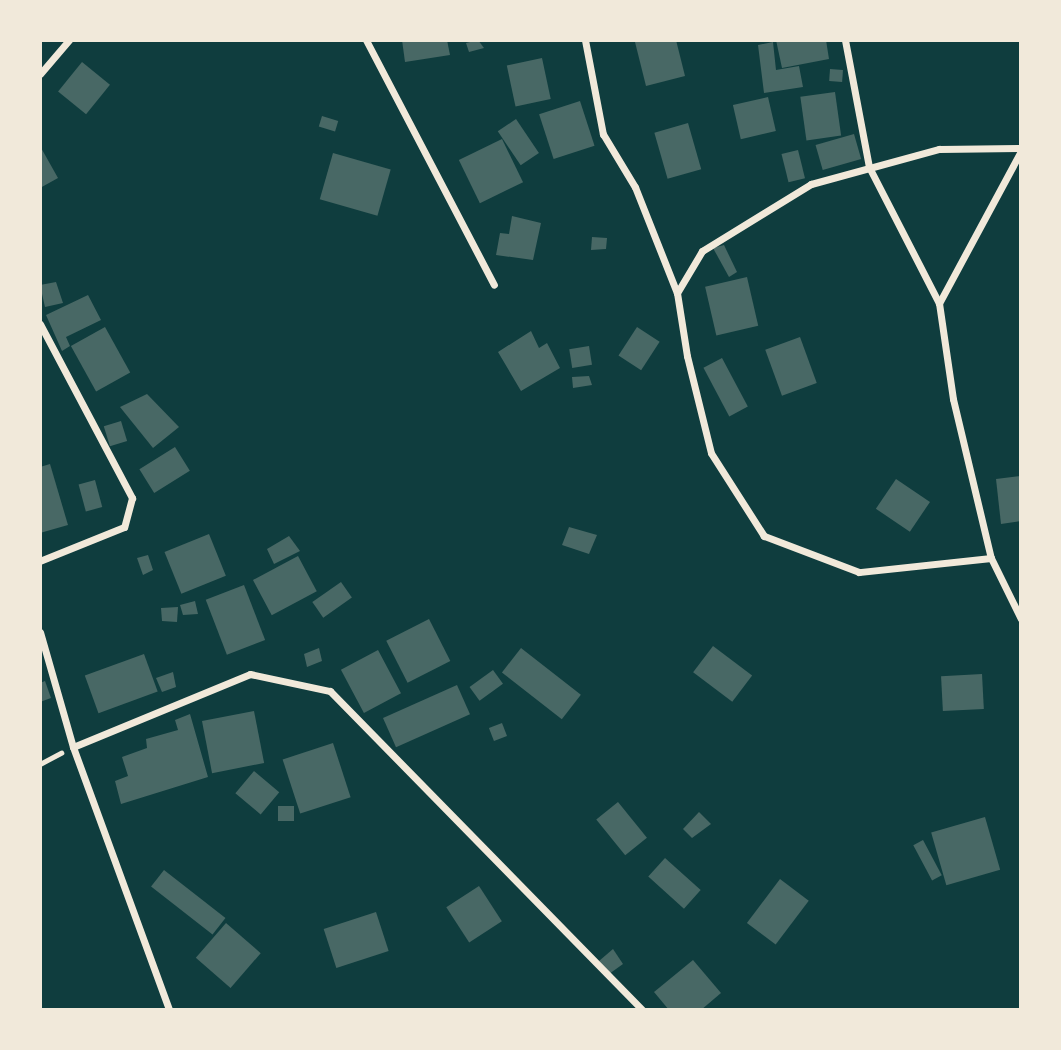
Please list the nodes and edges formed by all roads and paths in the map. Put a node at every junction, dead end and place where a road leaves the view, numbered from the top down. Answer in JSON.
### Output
{"nodes":[{"id":1,"x":69,"y":40,"type":"edge"},
{"id":2,"x":366,"y":40,"type":"edge"},
{"id":3,"x":585,"y":40,"type":"edge"},
{"id":4,"x":845,"y":40,"type":"edge"},
{"id":5,"x":40,"y":74,"type":"edge"},
{"id":6,"x":1021,"y":150,"type":"edge"},
{"id":7,"x":869,"y":167,"type":"junction"},
{"id":8,"x":494,"y":285,"type":"dead end"},
{"id":9,"x":677,"y":293,"type":"junction"},
{"id":10,"x":939,"y":303,"type":"junction"},
{"id":11,"x":40,"y":324,"type":"edge"},
{"id":12,"x":990,"y":558,"type":"junction"},
{"id":13,"x":40,"y":561,"type":"edge"},
{"id":14,"x":1021,"y":618,"type":"edge"},
{"id":15,"x":40,"y":632,"type":"edge"},
{"id":16,"x":73,"y":747,"type":"junction"},
{"id":17,"x":40,"y":764,"type":"edge"},
{"id":18,"x":169,"y":1010,"type":"edge"},
{"id":19,"x":642,"y":1010,"type":"edge"}],
"edges":[{"from":1,"to":5,"type":"street"},
{"from":2,"to":8,"type":"street"},
{"from":3,"to":9,"type":"street"},
{"from":4,"to":7,"type":"street"},
{"from":6,"to":7,"type":"street"},
{"from":6,"to":10,"type":"street"},
{"from":7,"to":9,"type":"street"},
{"from":7,"to":10,"type":"street"},
{"from":9,"to":12,"type":"street"},
{"from":10,"to":12,"type":"street"},
{"from":11,"to":13,"type":"street"},
{"from":12,"to":14,"type":"street"},
{"from":15,"to":16,"type":"street"},
{"from":16,"to":17,"type":"path"},
{"from":16,"to":18,"type":"street"},
{"from":16,"to":19,"type":"street"}]}
